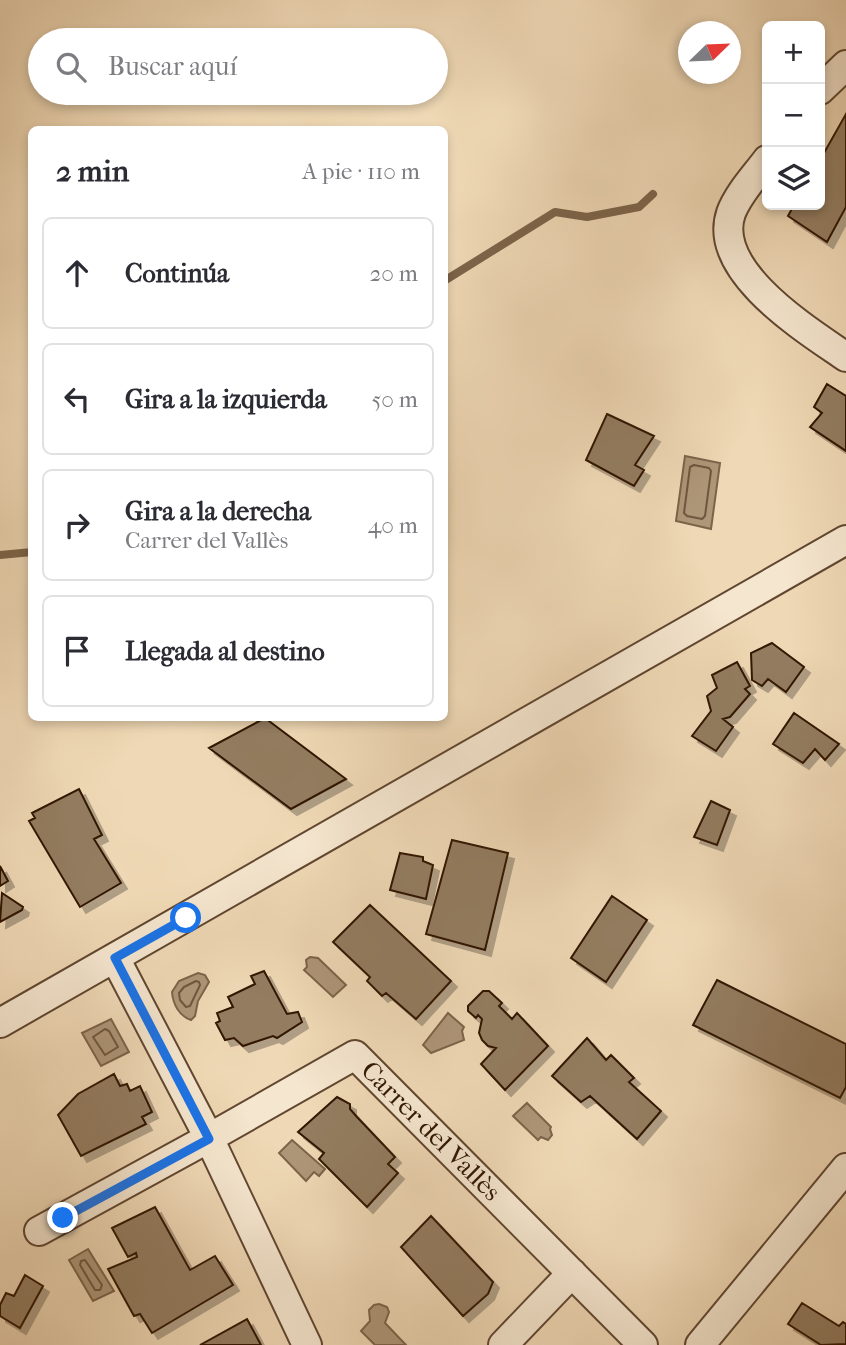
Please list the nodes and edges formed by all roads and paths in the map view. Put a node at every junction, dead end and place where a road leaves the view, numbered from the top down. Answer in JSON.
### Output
{"nodes":[{"id":1,"x":846,"y":65,"type":"edge"},
{"id":2,"x":825,"y":85,"type":"edge"},
{"id":3,"x":762,"y":167,"type":"edge"},
{"id":4,"x":846,"y":357,"type":"edge"},
{"id":5,"x":846,"y":540,"type":"edge"},
{"id":6,"x":115,"y":958,"type":"junction"},
{"id":7,"x":0,"y":1023,"type":"edge"},
{"id":8,"x":209,"y":1139,"type":"junction"},
{"id":9,"x":846,"y":1168,"type":"edge"},
{"id":10,"x":39,"y":1231,"type":"dead end"},
{"id":11,"x":572,"y":1273,"type":"junction"},
{"id":12,"x":307,"y":1345,"type":"edge"},
{"id":13,"x":503,"y":1345,"type":"edge"},
{"id":14,"x":643,"y":1345,"type":"edge"},
{"id":15,"x":700,"y":1345,"type":"edge"}],
"edges":[{"from":1,"to":2,"type":"street"},
{"from":3,"to":4,"type":"street"},
{"from":5,"to":6,"type":"street"},
{"from":6,"to":7,"type":"street"},
{"from":6,"to":8,"type":"street"},
{"from":8,"to":10,"type":"street","name":"Carrer del Vallès"},
{"from":8,"to":11,"type":"street","name":"Carrer del Vallès"},
{"from":8,"to":12,"type":"street"},
{"from":9,"to":15,"type":"street"},
{"from":11,"to":13,"type":"street"},
{"from":11,"to":14,"type":"street","name":"Carrer del Vallès"}]}
